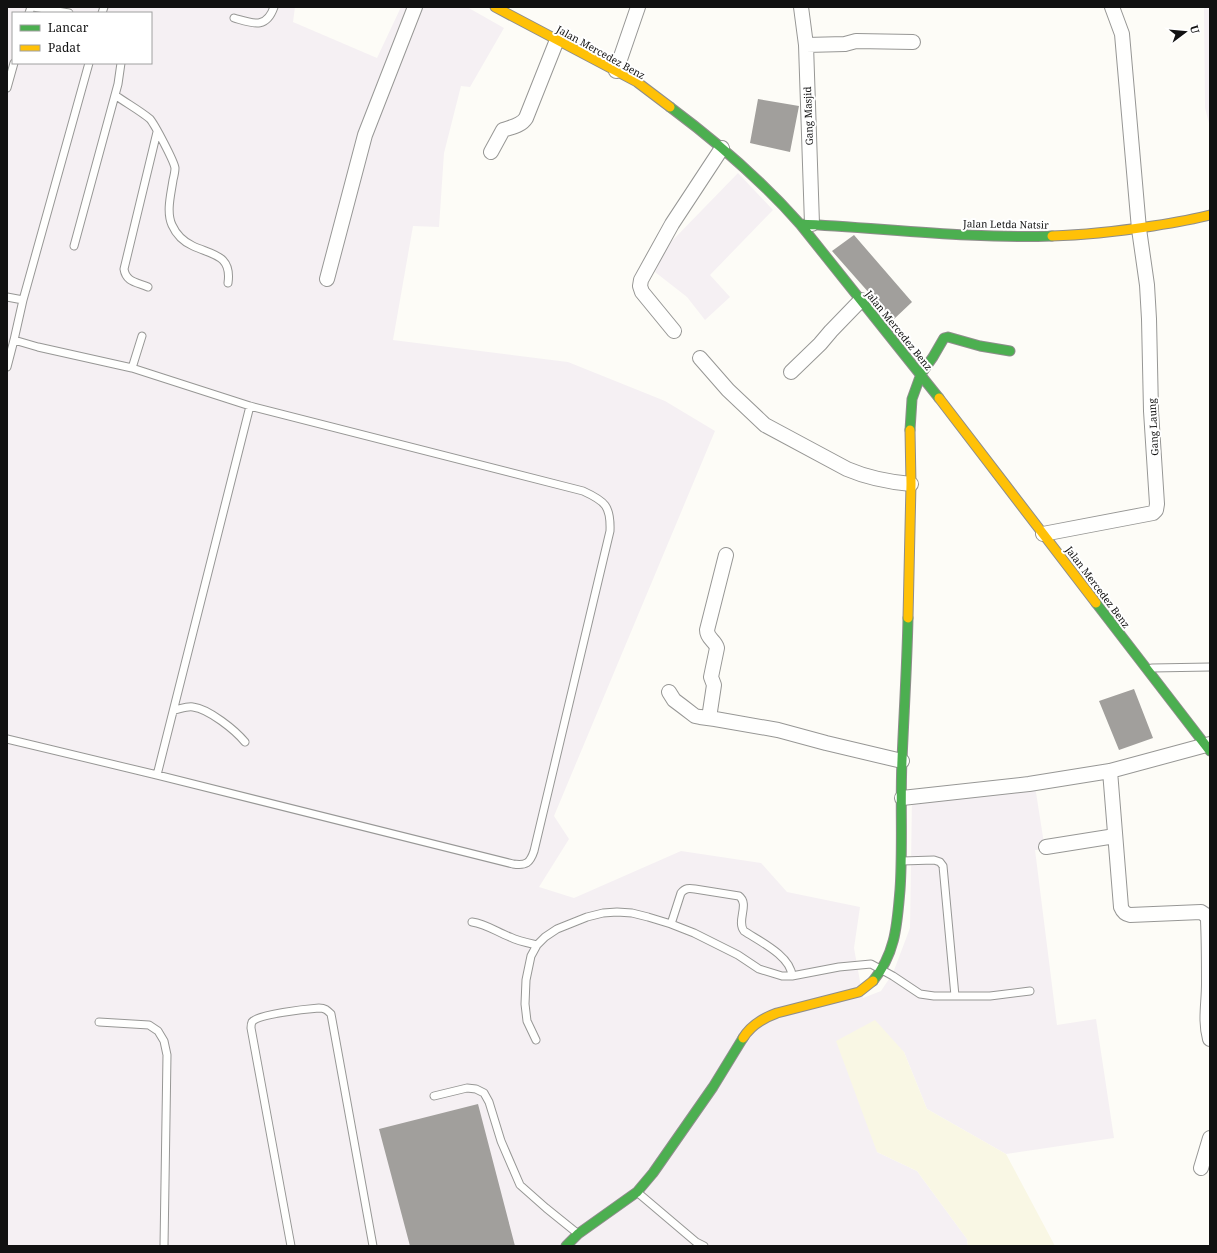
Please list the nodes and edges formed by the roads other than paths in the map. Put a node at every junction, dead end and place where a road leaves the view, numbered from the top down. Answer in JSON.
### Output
{"nodes":[{"id":1,"x":32,"y":7,"type":"edge"},
{"id":2,"x":274,"y":7,"type":"edge"},
{"id":3,"x":415,"y":7,"type":"edge"},
{"id":4,"x":495,"y":7,"type":"edge"},
{"id":5,"x":638,"y":7,"type":"edge"},
{"id":6,"x":801,"y":7,"type":"edge"},
{"id":7,"x":1112,"y":7,"type":"edge"},
{"id":8,"x":63,"y":12,"type":"edge"},
{"id":9,"x":234,"y":18,"type":"dead end"},
{"id":10,"x":557,"y":40,"type":"junction"},
{"id":11,"x":913,"y":42,"type":"dead end"},
{"id":12,"x":806,"y":45,"type":"junction"},
{"id":13,"x":14,"y":64,"type":"edge"},
{"id":14,"x":89,"y":64,"type":"edge"},
{"id":15,"x":121,"y":64,"type":"edge"},
{"id":16,"x":616,"y":71,"type":"junction"},
{"id":17,"x":7,"y":88,"type":"edge"},
{"id":18,"x":115,"y":95,"type":"junction"},
{"id":19,"x":158,"y":132,"type":"junction"},
{"id":20,"x":722,"y":148,"type":"junction"},
{"id":21,"x":491,"y":152,"type":"dead end"},
{"id":22,"x":1210,"y":215,"type":"edge"},
{"id":23,"x":806,"y":224,"type":"junction"},
{"id":24,"x":1139,"y":228,"type":"junction"},
{"id":25,"x":74,"y":246,"type":"dead end"},
{"id":26,"x":327,"y":279,"type":"dead end"},
{"id":27,"x":228,"y":283,"type":"dead end"},
{"id":28,"x":148,"y":286,"type":"dead end"},
{"id":29,"x":7,"y":297,"type":"edge"},
{"id":30,"x":23,"y":300,"type":"junction"},
{"id":31,"x":861,"y":300,"type":"junction"},
{"id":32,"x":674,"y":331,"type":"dead end"},
{"id":33,"x":142,"y":336,"type":"dead end"},
{"id":34,"x":14,"y":340,"type":"junction"},
{"id":35,"x":1010,"y":352,"type":"dead end"},
{"id":36,"x":700,"y":358,"type":"dead end"},
{"id":37,"x":7,"y":367,"type":"edge"},
{"id":38,"x":132,"y":368,"type":"junction"},
{"id":39,"x":792,"y":372,"type":"dead end"},
{"id":40,"x":921,"y":374,"type":"junction"},
{"id":41,"x":250,"y":406,"type":"junction"},
{"id":42,"x":911,"y":484,"type":"junction"},
{"id":43,"x":1043,"y":534,"type":"junction"},
{"id":44,"x":726,"y":555,"type":"dead end"},
{"id":45,"x":1210,"y":667,"type":"edge"},
{"id":46,"x":1146,"y":668,"type":"junction"},
{"id":47,"x":669,"y":692,"type":"dead end"},
{"id":48,"x":174,"y":710,"type":"junction"},
{"id":49,"x":709,"y":718,"type":"junction"},
{"id":50,"x":7,"y":739,"type":"edge"},
{"id":51,"x":245,"y":742,"type":"dead end"},
{"id":52,"x":1208,"y":747,"type":"edge"},
{"id":53,"x":902,"y":761,"type":"junction"},
{"id":54,"x":1110,"y":771,"type":"junction"},
{"id":55,"x":157,"y":775,"type":"junction"},
{"id":56,"x":902,"y":798,"type":"junction"},
{"id":57,"x":1116,"y":836,"type":"junction"},
{"id":58,"x":1046,"y":847,"type":"dead end"},
{"id":59,"x":902,"y":861,"type":"junction"},
{"id":60,"x":472,"y":922,"type":"dead end"},
{"id":61,"x":671,"y":924,"type":"junction"},
{"id":62,"x":537,"y":946,"type":"junction"},
{"id":63,"x":882,"y":970,"type":"junction"},
{"id":64,"x":792,"y":976,"type":"junction"},
{"id":65,"x":1030,"y":991,"type":"dead end"},
{"id":66,"x":955,"y":996,"type":"junction"},
{"id":67,"x":98,"y":1022,"type":"dead end"},
{"id":68,"x":1210,"y":1039,"type":"edge"},
{"id":69,"x":536,"y":1040,"type":"dead end"},
{"id":70,"x":434,"y":1096,"type":"dead end"},
{"id":71,"x":1210,"y":1138,"type":"edge"},
{"id":72,"x":1201,"y":1168,"type":"dead end"},
{"id":73,"x":637,"y":1192,"type":"junction"},
{"id":74,"x":578,"y":1234,"type":"junction"},
{"id":75,"x":164,"y":1246,"type":"edge"},
{"id":76,"x":291,"y":1246,"type":"edge"},
{"id":77,"x":374,"y":1246,"type":"edge"},
{"id":78,"x":566,"y":1246,"type":"edge"},
{"id":79,"x":704,"y":1246,"type":"edge"}],
"edges":[{"from":1,"to":8,"type":"lane"},
{"from":2,"to":9,"type":"lane"},
{"from":3,"to":26,"type":"street"},
{"from":4,"to":10,"type":"street","name":"Jalan Mercedez Benz"},
{"from":5,"to":16,"type":"street"},
{"from":6,"to":12,"type":"street","name":"Gang Masjid"},
{"from":7,"to":24,"type":"street","name":"Gang Laung"},
{"from":10,"to":16,"type":"street","name":"Jalan Mercedez Benz"},
{"from":10,"to":21,"type":"street"},
{"from":11,"to":12,"type":"street"},
{"from":12,"to":23,"type":"street","name":"Gang Masjid"},
{"from":13,"to":17,"type":"lane"},
{"from":14,"to":30,"type":"lane"},
{"from":15,"to":18,"type":"lane"},
{"from":16,"to":20,"type":"street","name":"Jalan Mercedez Benz"},
{"from":18,"to":19,"type":"lane"},
{"from":18,"to":25,"type":"lane"},
{"from":19,"to":27,"type":"lane"},
{"from":19,"to":28,"type":"lane"},
{"from":20,"to":23,"type":"street","name":"Jalan Mercedez Benz"},
{"from":20,"to":32,"type":"street"},
{"from":22,"to":24,"type":"street","name":"Jalan Letda Natsir"},
{"from":23,"to":24,"type":"street","name":"Jalan Letda Natsir"},
{"from":23,"to":31,"type":"street","name":"Jalan Mercedez Benz"},
{"from":24,"to":43,"type":"street","name":"Gang Laung"},
{"from":29,"to":30,"type":"lane"},
{"from":30,"to":34,"type":"lane"},
{"from":31,"to":39,"type":"street"},
{"from":31,"to":40,"type":"street","name":"Jalan Mercedez Benz"},
{"from":33,"to":38,"type":"lane"},
{"from":34,"to":37,"type":"lane"},
{"from":34,"to":38,"type":"lane"},
{"from":35,"to":40,"type":"street"},
{"from":36,"to":42,"type":"street"},
{"from":38,"to":41,"type":"lane"},
{"from":40,"to":42,"type":"street"},
{"from":40,"to":43,"type":"street","name":"Jalan Mercedez Benz"},
{"from":41,"to":48,"type":"lane"},
{"from":41,"to":55,"type":"lane"},
{"from":42,"to":53,"type":"street"},
{"from":43,"to":46,"type":"street","name":"Jalan Mercedez Benz"},
{"from":44,"to":49,"type":"street"},
{"from":45,"to":46,"type":"lane"},
{"from":46,"to":52,"type":"street","name":"Jalan Mercedez Benz"},
{"from":47,"to":49,"type":"street"},
{"from":48,"to":51,"type":"lane"},
{"from":48,"to":55,"type":"lane"},
{"from":49,"to":53,"type":"street"},
{"from":50,"to":55,"type":"lane"},
{"from":52,"to":54,"type":"street"},
{"from":53,"to":56,"type":"street"},
{"from":54,"to":56,"type":"street"},
{"from":54,"to":57,"type":"street"},
{"from":56,"to":59,"type":"street"},
{"from":57,"to":58,"type":"street"},
{"from":57,"to":68,"type":"street"},
{"from":59,"to":63,"type":"street"},
{"from":59,"to":66,"type":"lane"},
{"from":60,"to":62,"type":"lane"},
{"from":61,"to":62,"type":"lane"},
{"from":61,"to":64,"type":"lane"},
{"from":61,"to":64,"type":"lane"},
{"from":62,"to":69,"type":"lane"},
{"from":63,"to":64,"type":"lane"},
{"from":63,"to":66,"type":"lane"},
{"from":63,"to":73,"type":"street"},
{"from":65,"to":66,"type":"lane"},
{"from":67,"to":75,"type":"lane"},
{"from":70,"to":74,"type":"lane"},
{"from":71,"to":72,"type":"street"},
{"from":73,"to":74,"type":"street"},
{"from":73,"to":79,"type":"lane"},
{"from":74,"to":78,"type":"street"},
{"from":76,"to":77,"type":"lane"}]}
